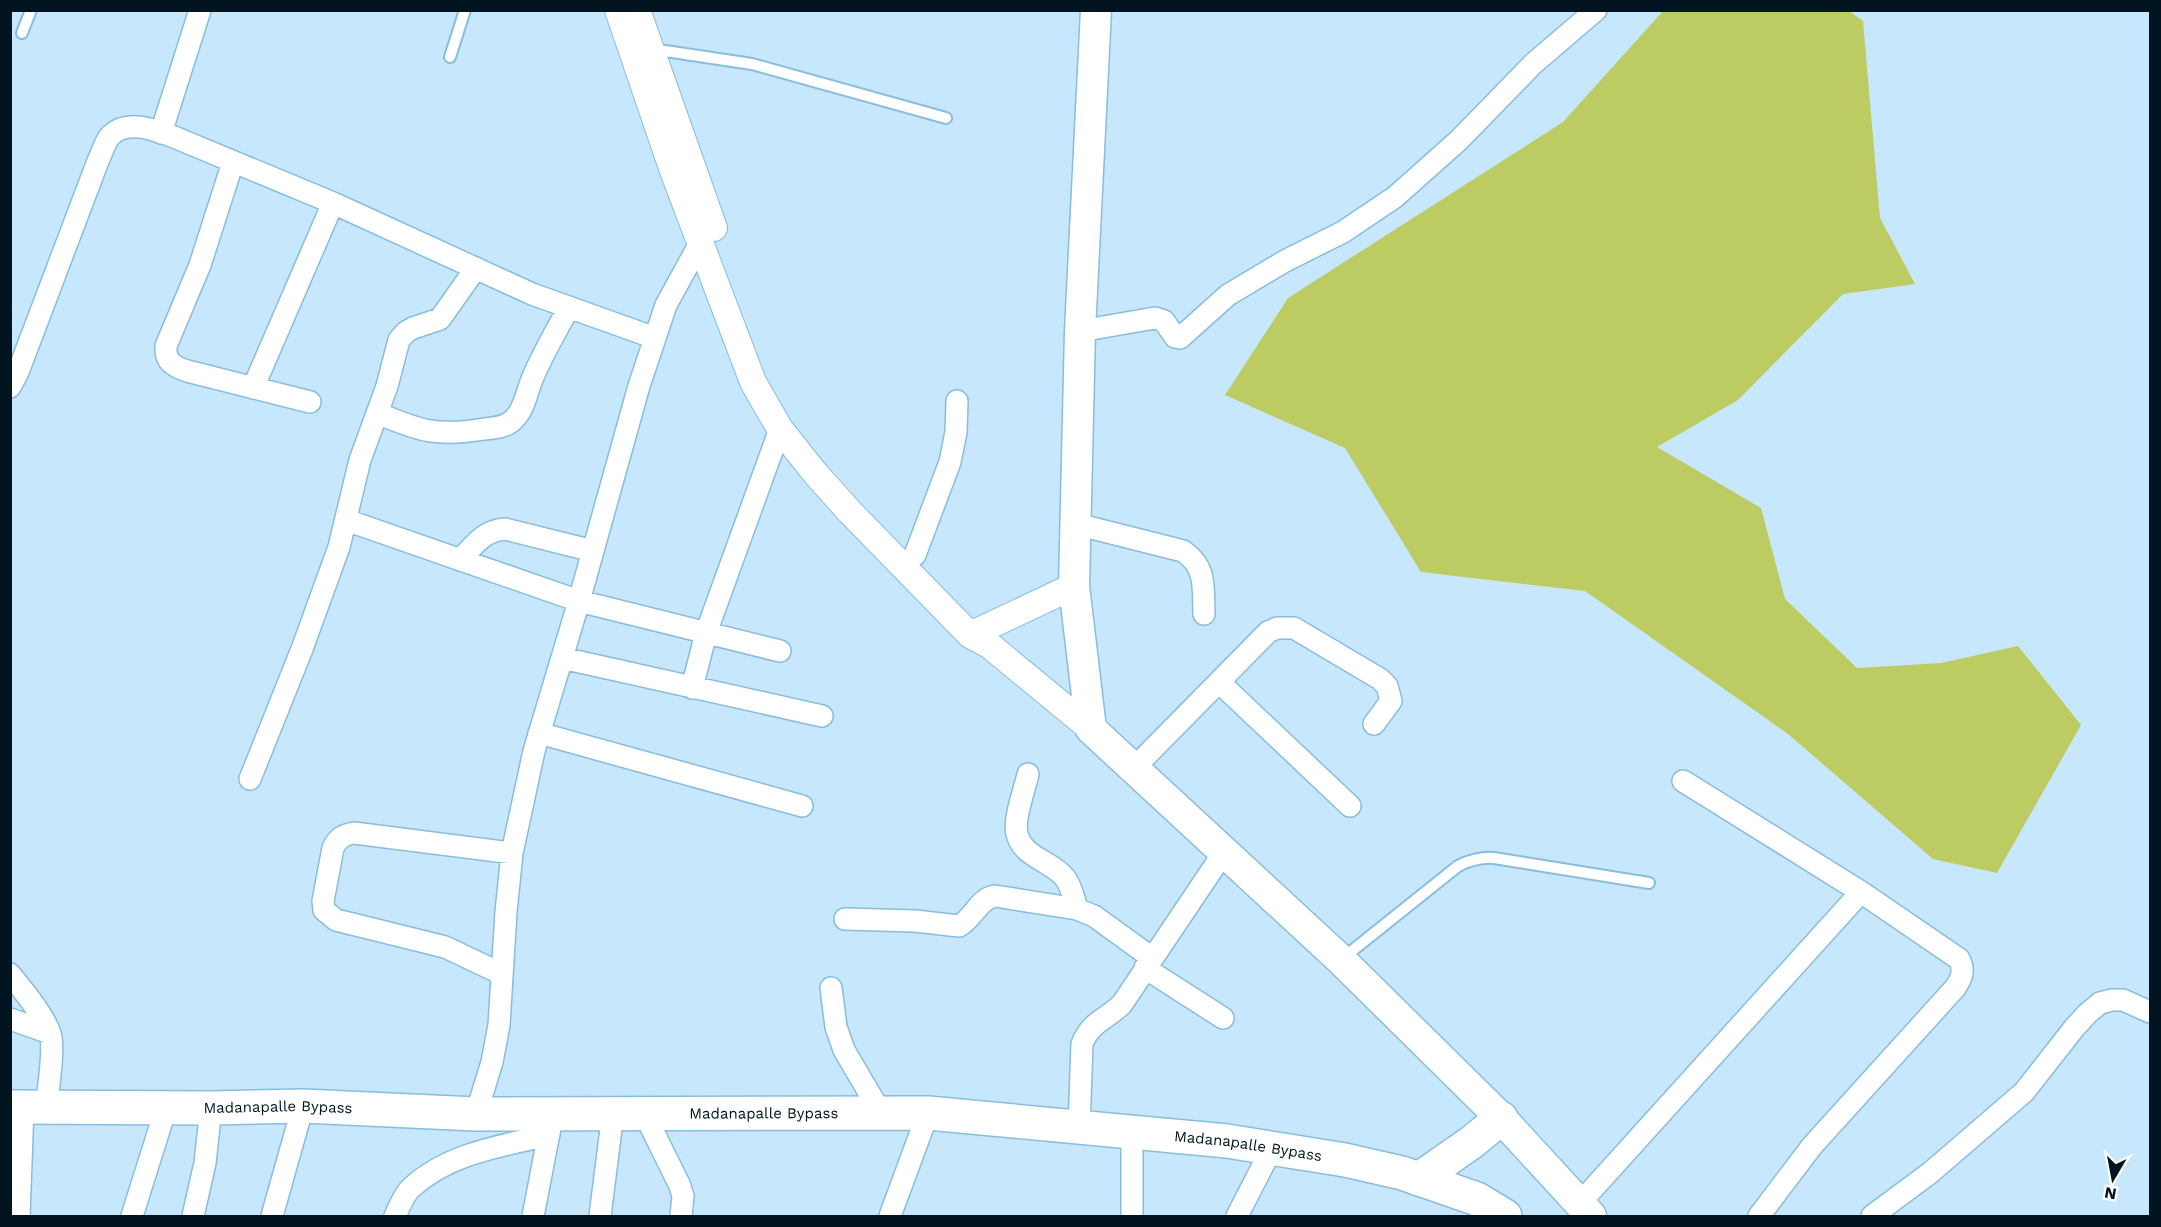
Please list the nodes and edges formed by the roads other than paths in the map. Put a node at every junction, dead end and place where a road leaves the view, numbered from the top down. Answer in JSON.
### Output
{"nodes":[{"id":1,"x":31,"y":10,"type":"edge"},
{"id":2,"x":200,"y":10,"type":"edge"},
{"id":3,"x":465,"y":10,"type":"edge"},
{"id":4,"x":618,"y":10,"type":"edge"},
{"id":5,"x":638,"y":10,"type":"edge"},
{"id":6,"x":1096,"y":10,"type":"edge"},
{"id":7,"x":1596,"y":10,"type":"edge"},
{"id":8,"x":22,"y":33,"type":"dead end"},
{"id":9,"x":650,"y":49,"type":"junction"},
{"id":10,"x":450,"y":57,"type":"dead end"},
{"id":11,"x":946,"y":118,"type":"dead end"},
{"id":12,"x":161,"y":133,"type":"junction"},
{"id":13,"x":233,"y":162,"type":"junction"},
{"id":14,"x":333,"y":203,"type":"junction"},
{"id":15,"x":706,"y":232,"type":"junction"},
{"id":16,"x":476,"y":268,"type":"junction"},
{"id":17,"x":569,"y":307,"type":"junction"},
{"id":18,"x":1080,"y":331,"type":"junction"},
{"id":19,"x":655,"y":338,"type":"junction"},
{"id":20,"x":10,"y":387,"type":"edge"},
{"id":21,"x":253,"y":388,"type":"junction"},
{"id":22,"x":957,"y":401,"type":"dead end"},
{"id":23,"x":310,"y":402,"type":"dead end"},
{"id":24,"x":377,"y":413,"type":"junction"},
{"id":25,"x":780,"y":429,"type":"junction"},
{"id":26,"x":346,"y":520,"type":"junction"},
{"id":27,"x":1076,"y":524,"type":"junction"},
{"id":28,"x":593,"y":551,"type":"junction"},
{"id":29,"x":915,"y":555,"type":"junction"},
{"id":30,"x":460,"y":560,"type":"junction"},
{"id":31,"x":1074,"y":586,"type":"junction"},
{"id":32,"x":579,"y":601,"type":"junction"},
{"id":33,"x":1204,"y":614,"type":"dead end"},
{"id":34,"x":706,"y":633,"type":"junction"},
{"id":35,"x":981,"y":636,"type":"junction"},
{"id":36,"x":780,"y":651,"type":"dead end"},
{"id":37,"x":562,"y":658,"type":"junction"},
{"id":38,"x":1219,"y":681,"type":"junction"},
{"id":39,"x":692,"y":688,"type":"junction"},
{"id":40,"x":822,"y":716,"type":"dead end"},
{"id":41,"x":1374,"y":724,"type":"dead end"},
{"id":42,"x":1091,"y":729,"type":"junction"},
{"id":43,"x":539,"y":733,"type":"junction"},
{"id":44,"x":1134,"y":768,"type":"junction"},
{"id":45,"x":1028,"y":774,"type":"dead end"},
{"id":46,"x":250,"y":779,"type":"dead end"},
{"id":47,"x":1683,"y":782,"type":"dead end"},
{"id":48,"x":802,"y":806,"type":"dead end"},
{"id":49,"x":1350,"y":806,"type":"dead end"},
{"id":50,"x":1224,"y":852,"type":"junction"},
{"id":51,"x":512,"y":853,"type":"junction"},
{"id":52,"x":1649,"y":883,"type":"dead end"},
{"id":53,"x":1861,"y":892,"type":"junction"},
{"id":54,"x":1077,"y":909,"type":"junction"},
{"id":55,"x":845,"y":919,"type":"dead end"},
{"id":56,"x":1341,"y":960,"type":"junction"},
{"id":57,"x":1148,"y":963,"type":"junction"},
{"id":58,"x":10,"y":974,"type":"edge"},
{"id":59,"x":502,"y":974,"type":"junction"},
{"id":60,"x":831,"y":988,"type":"dead end"},
{"id":61,"x":2151,"y":1012,"type":"edge"},
{"id":62,"x":1222,"y":1018,"type":"dead end"},
{"id":63,"x":10,"y":1019,"type":"edge"},
{"id":64,"x":50,"y":1033,"type":"junction"},
{"id":65,"x":303,"y":1106,"type":"junction"},
{"id":66,"x":27,"y":1107,"type":"edge"},
{"id":67,"x":166,"y":1108,"type":"junction"},
{"id":68,"x":211,"y":1108,"type":"junction"},
{"id":69,"x":629,"y":1113,"type":"junction"},
{"id":70,"x":881,"y":1113,"type":"junction"},
{"id":71,"x":928,"y":1113,"type":"junction"},
{"id":72,"x":477,"y":1114,"type":"junction"},
{"id":73,"x":1501,"y":1118,"type":"junction"},
{"id":74,"x":551,"y":1124,"type":"junction"},
{"id":75,"x":1079,"y":1128,"type":"junction"},
{"id":76,"x":1132,"y":1133,"type":"junction"},
{"id":77,"x":1272,"y":1149,"type":"junction"},
{"id":78,"x":1419,"y":1179,"type":"junction"},
{"id":79,"x":1586,"y":1210,"type":"edge"},
{"id":80,"x":19,"y":1216,"type":"edge"},
{"id":81,"x":132,"y":1216,"type":"edge"},
{"id":82,"x":193,"y":1216,"type":"edge"},
{"id":83,"x":272,"y":1216,"type":"edge"},
{"id":84,"x":395,"y":1216,"type":"edge"},
{"id":85,"x":533,"y":1216,"type":"edge"},
{"id":86,"x":600,"y":1216,"type":"edge"},
{"id":87,"x":681,"y":1216,"type":"edge"},
{"id":88,"x":890,"y":1216,"type":"edge"},
{"id":89,"x":1132,"y":1216,"type":"edge"},
{"id":90,"x":1237,"y":1216,"type":"edge"},
{"id":91,"x":1505,"y":1216,"type":"edge"},
{"id":92,"x":1759,"y":1216,"type":"edge"},
{"id":93,"x":1872,"y":1216,"type":"edge"}],
"edges":[{"from":1,"to":8,"type":"lane"},
{"from":2,"to":12,"type":"street"},
{"from":3,"to":10,"type":"lane"},
{"from":4,"to":15,"type":"street"},
{"from":5,"to":9,"type":"street"},
{"from":6,"to":18,"type":"main road"},
{"from":7,"to":18,"type":"street"},
{"from":9,"to":11,"type":"lane"},
{"from":9,"to":15,"type":"street"},
{"from":12,"to":13,"type":"street"},
{"from":12,"to":20,"type":"street"},
{"from":13,"to":14,"type":"street"},
{"from":13,"to":21,"type":"street"},
{"from":14,"to":16,"type":"street"},
{"from":14,"to":21,"type":"street"},
{"from":15,"to":19,"type":"street"},
{"from":15,"to":25,"type":"street"},
{"from":15,"to":29,"type":"street"},
{"from":16,"to":17,"type":"street"},
{"from":16,"to":24,"type":"street"},
{"from":17,"to":19,"type":"street"},
{"from":17,"to":24,"type":"street"},
{"from":18,"to":27,"type":"main road"},
{"from":19,"to":28,"type":"street"},
{"from":21,"to":23,"type":"street"},
{"from":22,"to":29,"type":"street"},
{"from":24,"to":26,"type":"street"},
{"from":25,"to":34,"type":"street"},
{"from":25,"to":35,"type":"street"},
{"from":26,"to":30,"type":"street"},
{"from":26,"to":46,"type":"street"},
{"from":27,"to":31,"type":"main road"},
{"from":27,"to":33,"type":"street"},
{"from":28,"to":30,"type":"street"},
{"from":28,"to":32,"type":"street"},
{"from":29,"to":35,"type":"street"},
{"from":30,"to":32,"type":"street"},
{"from":31,"to":35,"type":"street"},
{"from":31,"to":42,"type":"main road"},
{"from":32,"to":34,"type":"street"},
{"from":32,"to":37,"type":"street"},
{"from":34,"to":36,"type":"street"},
{"from":34,"to":39,"type":"street"},
{"from":35,"to":42,"type":"street"},
{"from":37,"to":39,"type":"street"},
{"from":37,"to":43,"type":"street"},
{"from":38,"to":41,"type":"street"},
{"from":38,"to":44,"type":"street"},
{"from":38,"to":49,"type":"street"},
{"from":39,"to":40,"type":"street"},
{"from":42,"to":44,"type":"main road"},
{"from":43,"to":48,"type":"street"},
{"from":43,"to":51,"type":"street"},
{"from":44,"to":50,"type":"main road"},
{"from":45,"to":54,"type":"street"},
{"from":47,"to":53,"type":"street"},
{"from":50,"to":56,"type":"main road"},
{"from":50,"to":57,"type":"street"},
{"from":51,"to":59,"type":"street"},
{"from":51,"to":59,"type":"street"},
{"from":52,"to":56,"type":"lane"},
{"from":53,"to":79,"type":"street"},
{"from":53,"to":92,"type":"street"},
{"from":54,"to":55,"type":"street"},
{"from":54,"to":57,"type":"street"},
{"from":56,"to":73,"type":"main road"},
{"from":57,"to":62,"type":"street"},
{"from":57,"to":75,"type":"street"},
{"from":58,"to":64,"type":"street"},
{"from":59,"to":72,"type":"street"},
{"from":60,"to":70,"type":"street"},
{"from":61,"to":93,"type":"street"},
{"from":63,"to":64,"type":"street"},
{"from":64,"to":66,"type":"street"},
{"from":65,"to":68,"type":"highway","name":"Madanapalle Bypass"},
{"from":65,"to":72,"type":"highway","name":"Madanapalle Bypass"},
{"from":65,"to":83,"type":"street"},
{"from":66,"to":67,"type":"highway","name":"Madanapalle Bypass"},
{"from":66,"to":80,"type":"street"},
{"from":67,"to":68,"type":"highway","name":"Madanapalle Bypass"},
{"from":67,"to":81,"type":"street"},
{"from":68,"to":82,"type":"street"},
{"from":69,"to":70,"type":"highway","name":"Madanapalle Bypass"},
{"from":69,"to":74,"type":"highway","name":"Madanapalle Bypass"},
{"from":69,"to":86,"type":"street"},
{"from":69,"to":87,"type":"street"},
{"from":70,"to":71,"type":"highway","name":"Madanapalle Bypass"},
{"from":71,"to":75,"type":"highway","name":"Madanapalle Bypass"},
{"from":71,"to":88,"type":"street"},
{"from":72,"to":74,"type":"highway","name":"Madanapalle Bypass"},
{"from":73,"to":78,"type":"highway"},
{"from":73,"to":79,"type":"main road"},
{"from":74,"to":84,"type":"street"},
{"from":74,"to":85,"type":"street"},
{"from":75,"to":76,"type":"highway","name":"Madanapalle Bypass"},
{"from":76,"to":77,"type":"highway","name":"Madanapalle Bypass"},
{"from":76,"to":89,"type":"street"},
{"from":77,"to":78,"type":"highway","name":"Madanapalle Bypass"},
{"from":77,"to":90,"type":"street"},
{"from":78,"to":91,"type":"highway","name":"Madanapalle Bypass"}]}
